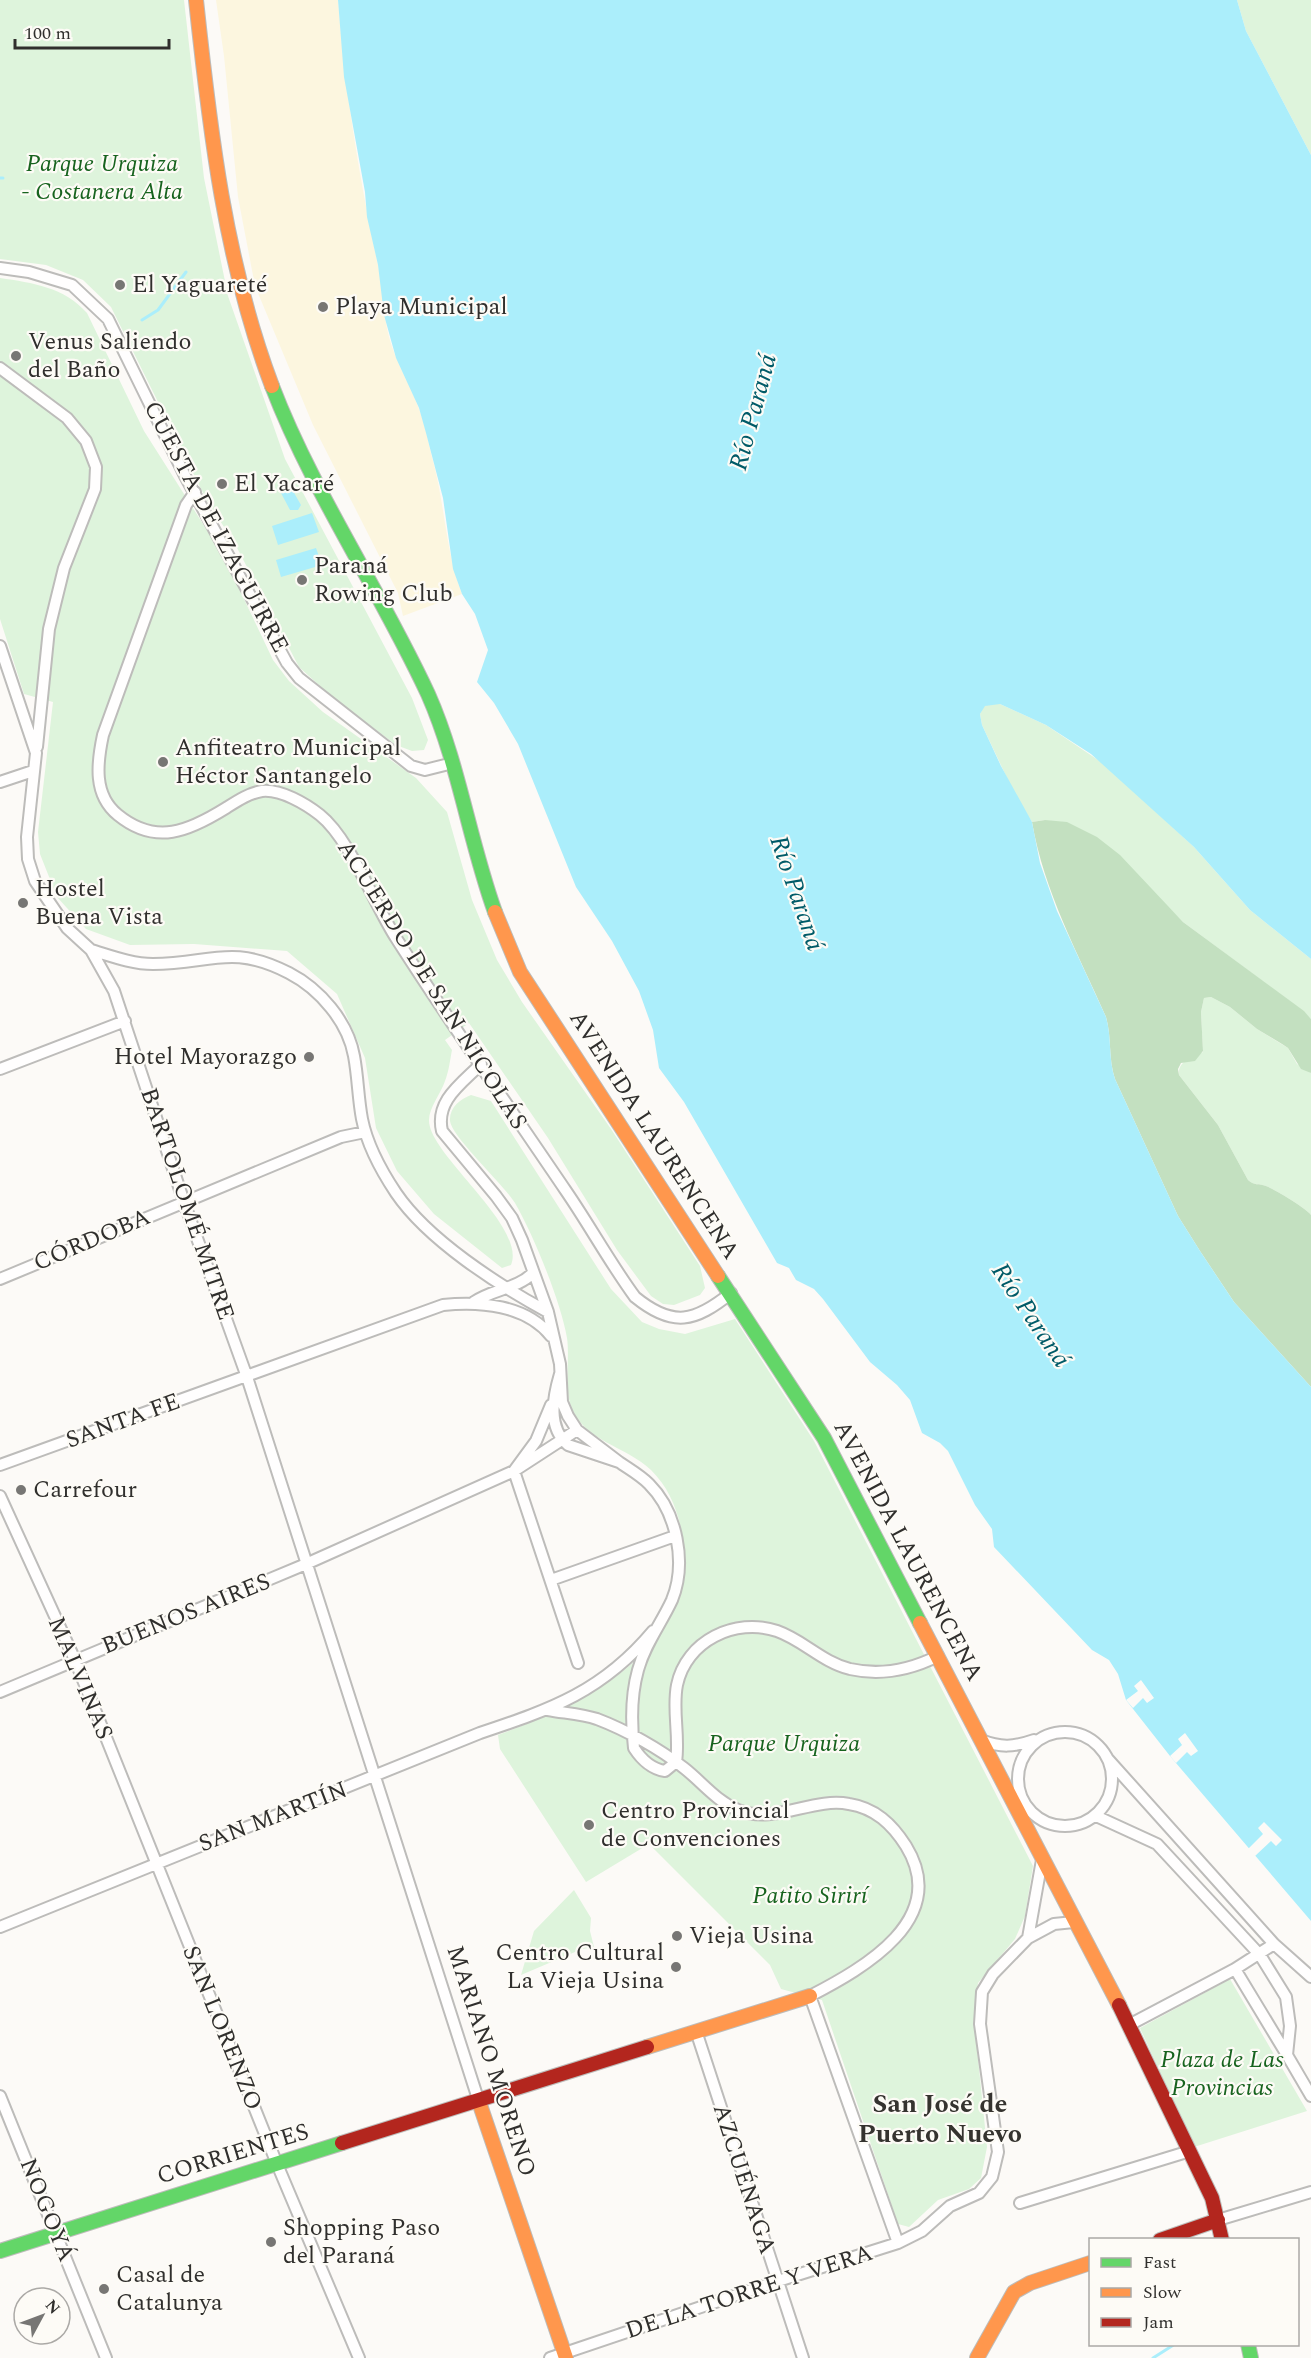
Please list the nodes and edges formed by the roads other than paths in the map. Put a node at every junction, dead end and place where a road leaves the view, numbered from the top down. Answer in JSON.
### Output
{"nodes":[{"id":1,"x":196,"y":0,"type":"edge"},
{"id":2,"x":0,"y":268,"type":"edge"},
{"id":3,"x":0,"y":368,"type":"edge"},
{"id":4,"x":195,"y":492,"type":"junction"},
{"id":5,"x":0,"y":646,"type":"edge"},
{"id":6,"x":36,"y":753,"type":"junction"},
{"id":7,"x":453,"y":763,"type":"junction"},
{"id":8,"x":33,"y":771,"type":"junction"},
{"id":9,"x":0,"y":782,"type":"edge"},
{"id":10,"x":91,"y":950,"type":"junction"},
{"id":11,"x":125,"y":1021,"type":"junction"},
{"id":12,"x":481,"y":1064,"type":"junction"},
{"id":13,"x":0,"y":1069,"type":"edge"},
{"id":14,"x":365,"y":1132,"type":"junction"},
{"id":15,"x":184,"y":1202,"type":"junction"},
{"id":16,"x":533,"y":1273,"type":"junction"},
{"id":17,"x":0,"y":1279,"type":"edge"},
{"id":18,"x":503,"y":1288,"type":"junction"},
{"id":19,"x":731,"y":1293,"type":"junction"},
{"id":20,"x":474,"y":1302,"type":"junction"},
{"id":21,"x":548,"y":1312,"type":"junction"},
{"id":22,"x":554,"y":1339,"type":"junction"},
{"id":23,"x":560,"y":1374,"type":"junction"},
{"id":24,"x":247,"y":1377,"type":"junction"},
{"id":25,"x":554,"y":1398,"type":"junction"},
{"id":26,"x":577,"y":1430,"type":"junction"},
{"id":27,"x":562,"y":1440,"type":"junction"},
{"id":28,"x":619,"y":1462,"type":"junction"},
{"id":29,"x":0,"y":1465,"type":"edge"},
{"id":30,"x":514,"y":1471,"type":"junction"},
{"id":31,"x":0,"y":1496,"type":"edge"},
{"id":32,"x":675,"y":1536,"type":"junction"},
{"id":33,"x":306,"y":1564,"type":"junction"},
{"id":34,"x":551,"y":1580,"type":"junction"},
{"id":35,"x":653,"y":1631,"type":"junction"},
{"id":36,"x":938,"y":1656,"type":"junction"},
{"id":37,"x":75,"y":1660,"type":"junction"},
{"id":38,"x":578,"y":1663,"type":"dead end"},
{"id":39,"x":0,"y":1692,"type":"edge"},
{"id":40,"x":548,"y":1710,"type":"junction"},
{"id":41,"x":633,"y":1737,"type":"junction"},
{"id":42,"x":1040,"y":1738,"type":"junction"},
{"id":43,"x":981,"y":1740,"type":"junction"},
{"id":44,"x":1107,"y":1758,"type":"junction"},
{"id":45,"x":676,"y":1762,"type":"junction"},
{"id":46,"x":376,"y":1776,"type":"junction"},
{"id":47,"x":1096,"y":1816,"type":"junction"},
{"id":48,"x":1042,"y":1860,"type":"junction"},
{"id":49,"x":155,"y":1863,"type":"junction"},
{"id":50,"x":1074,"y":1922,"type":"junction"},
{"id":51,"x":0,"y":1927,"type":"edge"},
{"id":52,"x":1028,"y":1938,"type":"junction"},
{"id":53,"x":1274,"y":1944,"type":"junction"},
{"id":54,"x":1260,"y":1955,"type":"junction"},
{"id":55,"x":1235,"y":1969,"type":"junction"},
{"id":56,"x":1311,"y":1977,"type":"edge"},
{"id":57,"x":810,"y":1996,"type":"junction"},
{"id":58,"x":1129,"y":2025,"type":"junction"},
{"id":59,"x":697,"y":2034,"type":"junction"},
{"id":60,"x":1287,"y":2055,"type":"junction"},
{"id":61,"x":1309,"y":2089,"type":"edge"},
{"id":62,"x":0,"y":2096,"type":"edge"},
{"id":63,"x":479,"y":2102,"type":"junction"},
{"id":64,"x":1190,"y":2151,"type":"junction"},
{"id":65,"x":277,"y":2164,"type":"junction"},
{"id":66,"x":1311,"y":2192,"type":"edge"},
{"id":67,"x":1020,"y":2203,"type":"dead end"},
{"id":68,"x":1218,"y":2220,"type":"junction"},
{"id":69,"x":57,"y":2232,"type":"junction"},
{"id":70,"x":1166,"y":2238,"type":"edge"},
{"id":71,"x":1222,"y":2238,"type":"edge"},
{"id":72,"x":898,"y":2243,"type":"junction"},
{"id":73,"x":0,"y":2251,"type":"edge"},
{"id":74,"x":1089,"y":2263,"type":"edge"},
{"id":75,"x":778,"y":2281,"type":"junction"},
{"id":76,"x":566,"y":2356,"type":"edge"},
{"id":77,"x":106,"y":2358,"type":"edge"},
{"id":78,"x":359,"y":2358,"type":"edge"},
{"id":79,"x":550,"y":2358,"type":"edge"},
{"id":80,"x":803,"y":2358,"type":"edge"},
{"id":81,"x":977,"y":2358,"type":"edge"}],
"edges":[{"from":1,"to":7,"type":"street","name":"AVENIDA LAURENCENA"},
{"from":2,"to":4,"type":"street","name":"CUESTA DE IZAGUIRRE"},
{"from":3,"to":6,"type":"street"},
{"from":4,"to":7,"type":"street","name":"CUESTA DE IZAGUIRRE"},
{"from":4,"to":12,"type":"street","name":"ACUERDO DE SAN NICOLÁS"},
{"from":5,"to":6,"type":"street","name":"BARTOLOMÉ MITRE"},
{"from":6,"to":8,"type":"street","name":"BARTOLOMÉ MITRE"},
{"from":7,"to":19,"type":"street","name":"AVENIDA LAURENCENA"},
{"from":8,"to":9,"type":"street"},
{"from":8,"to":10,"type":"street","name":"BARTOLOMÉ MITRE"},
{"from":10,"to":11,"type":"street","name":"BARTOLOMÉ MITRE"},
{"from":10,"to":14,"type":"street"},
{"from":11,"to":13,"type":"street"},
{"from":11,"to":15,"type":"street","name":"BARTOLOMÉ MITRE"},
{"from":12,"to":16,"type":"street"},
{"from":12,"to":19,"type":"street","name":"ACUERDO DE SAN NICOLÁS"},
{"from":14,"to":15,"type":"street","name":"CÓRDOBA"},
{"from":14,"to":18,"type":"street"},
{"from":15,"to":17,"type":"street","name":"CÓRDOBA"},
{"from":15,"to":24,"type":"street","name":"BARTOLOMÉ MITRE"},
{"from":16,"to":18,"type":"street"},
{"from":16,"to":21,"type":"street"},
{"from":18,"to":20,"type":"street"},
{"from":18,"to":21,"type":"street"},
{"from":19,"to":36,"type":"street","name":"AVENIDA LAURENCENA"},
{"from":20,"to":22,"type":"street"},
{"from":20,"to":24,"type":"street","name":"SANTA FE"},
{"from":21,"to":22,"type":"street"},
{"from":22,"to":23,"type":"street"},
{"from":23,"to":25,"type":"street"},
{"from":23,"to":26,"type":"street"},
{"from":24,"to":29,"type":"street","name":"SANTA FE"},
{"from":24,"to":33,"type":"street","name":"BARTOLOMÉ MITRE"},
{"from":25,"to":27,"type":"street"},
{"from":25,"to":30,"type":"street"},
{"from":26,"to":27,"type":"street"},
{"from":26,"to":28,"type":"street"},
{"from":27,"to":28,"type":"street"},
{"from":27,"to":30,"type":"street","name":"BUENOS AIRES"},
{"from":28,"to":32,"type":"street"},
{"from":30,"to":33,"type":"street","name":"BUENOS AIRES"},
{"from":30,"to":34,"type":"street"},
{"from":31,"to":37,"type":"street","name":"MALVINAS"},
{"from":32,"to":34,"type":"street"},
{"from":32,"to":35,"type":"street"},
{"from":33,"to":37,"type":"street","name":"BUENOS AIRES"},
{"from":33,"to":46,"type":"street","name":"BARTOLOMÉ MITRE"},
{"from":34,"to":38,"type":"street"},
{"from":35,"to":40,"type":"street","name":"SAN MARTÍN"},
{"from":35,"to":41,"type":"street"},
{"from":36,"to":43,"type":"street","name":"AVENIDA LAURENCENA"},
{"from":36,"to":45,"type":"street"},
{"from":37,"to":39,"type":"street","name":"BUENOS AIRES"},
{"from":37,"to":49,"type":"street","name":"MALVINAS"},
{"from":40,"to":41,"type":"street"},
{"from":40,"to":46,"type":"street","name":"SAN MARTÍN"},
{"from":41,"to":45,"type":"street"},
{"from":41,"to":45,"type":"street"},
{"from":42,"to":43,"type":"street"},
{"from":42,"to":44,"type":"street"},
{"from":42,"to":47,"type":"street"},
{"from":43,"to":48,"type":"street","name":"AVENIDA LAURENCENA"},
{"from":44,"to":47,"type":"street"},
{"from":44,"to":53,"type":"street"},
{"from":45,"to":57,"type":"street"},
{"from":46,"to":49,"type":"street","name":"SAN MARTÍN"},
{"from":46,"to":63,"type":"street","name":"MARIANO MORENO"},
{"from":47,"to":54,"type":"street"},
{"from":48,"to":50,"type":"street","name":"AVENIDA LAURENCENA"},
{"from":48,"to":52,"type":"street"},
{"from":49,"to":51,"type":"street","name":"SAN MARTÍN"},
{"from":49,"to":65,"type":"street","name":"SAN LORENZO"},
{"from":50,"to":52,"type":"street","name":"DE LA TORRE Y VERA"},
{"from":50,"to":58,"type":"street","name":"AVENIDA LAURENCENA"},
{"from":52,"to":72,"type":"street","name":"DE LA TORRE Y VERA"},
{"from":53,"to":54,"type":"street"},
{"from":53,"to":56,"type":"street"},
{"from":54,"to":55,"type":"street"},
{"from":54,"to":60,"type":"street"},
{"from":55,"to":58,"type":"street"},
{"from":55,"to":60,"type":"street"},
{"from":57,"to":59,"type":"street","name":"CORRIENTES"},
{"from":57,"to":72,"type":"street"},
{"from":58,"to":64,"type":"street","name":"AVENIDA LAURENCENA"},
{"from":59,"to":63,"type":"street","name":"CORRIENTES"},
{"from":59,"to":75,"type":"street","name":"AZCUÉNAGA"},
{"from":60,"to":61,"type":"street"},
{"from":62,"to":69,"type":"street","name":"NOGOYÁ"},
{"from":63,"to":65,"type":"street","name":"CORRIENTES"},
{"from":63,"to":76,"type":"street","name":"MARIANO MORENO"},
{"from":64,"to":67,"type":"street"},
{"from":64,"to":68,"type":"street","name":"AVENIDA LAURENCENA"},
{"from":65,"to":69,"type":"street","name":"CORRIENTES"},
{"from":65,"to":78,"type":"street","name":"SAN LORENZO"},
{"from":66,"to":68,"type":"street"},
{"from":68,"to":70,"type":"street"},
{"from":68,"to":71,"type":"street","name":"AVENIDA LAURENCENA"},
{"from":69,"to":73,"type":"street","name":"CORRIENTES"},
{"from":69,"to":77,"type":"street","name":"NOGOYÁ"},
{"from":72,"to":75,"type":"street","name":"DE LA TORRE Y VERA"},
{"from":74,"to":81,"type":"street"},
{"from":75,"to":76,"type":"street","name":"DE LA TORRE Y VERA"},
{"from":75,"to":80,"type":"street","name":"AZCUÉNAGA"},
{"from":76,"to":79,"type":"street","name":"DE LA TORRE Y VERA"}]}
